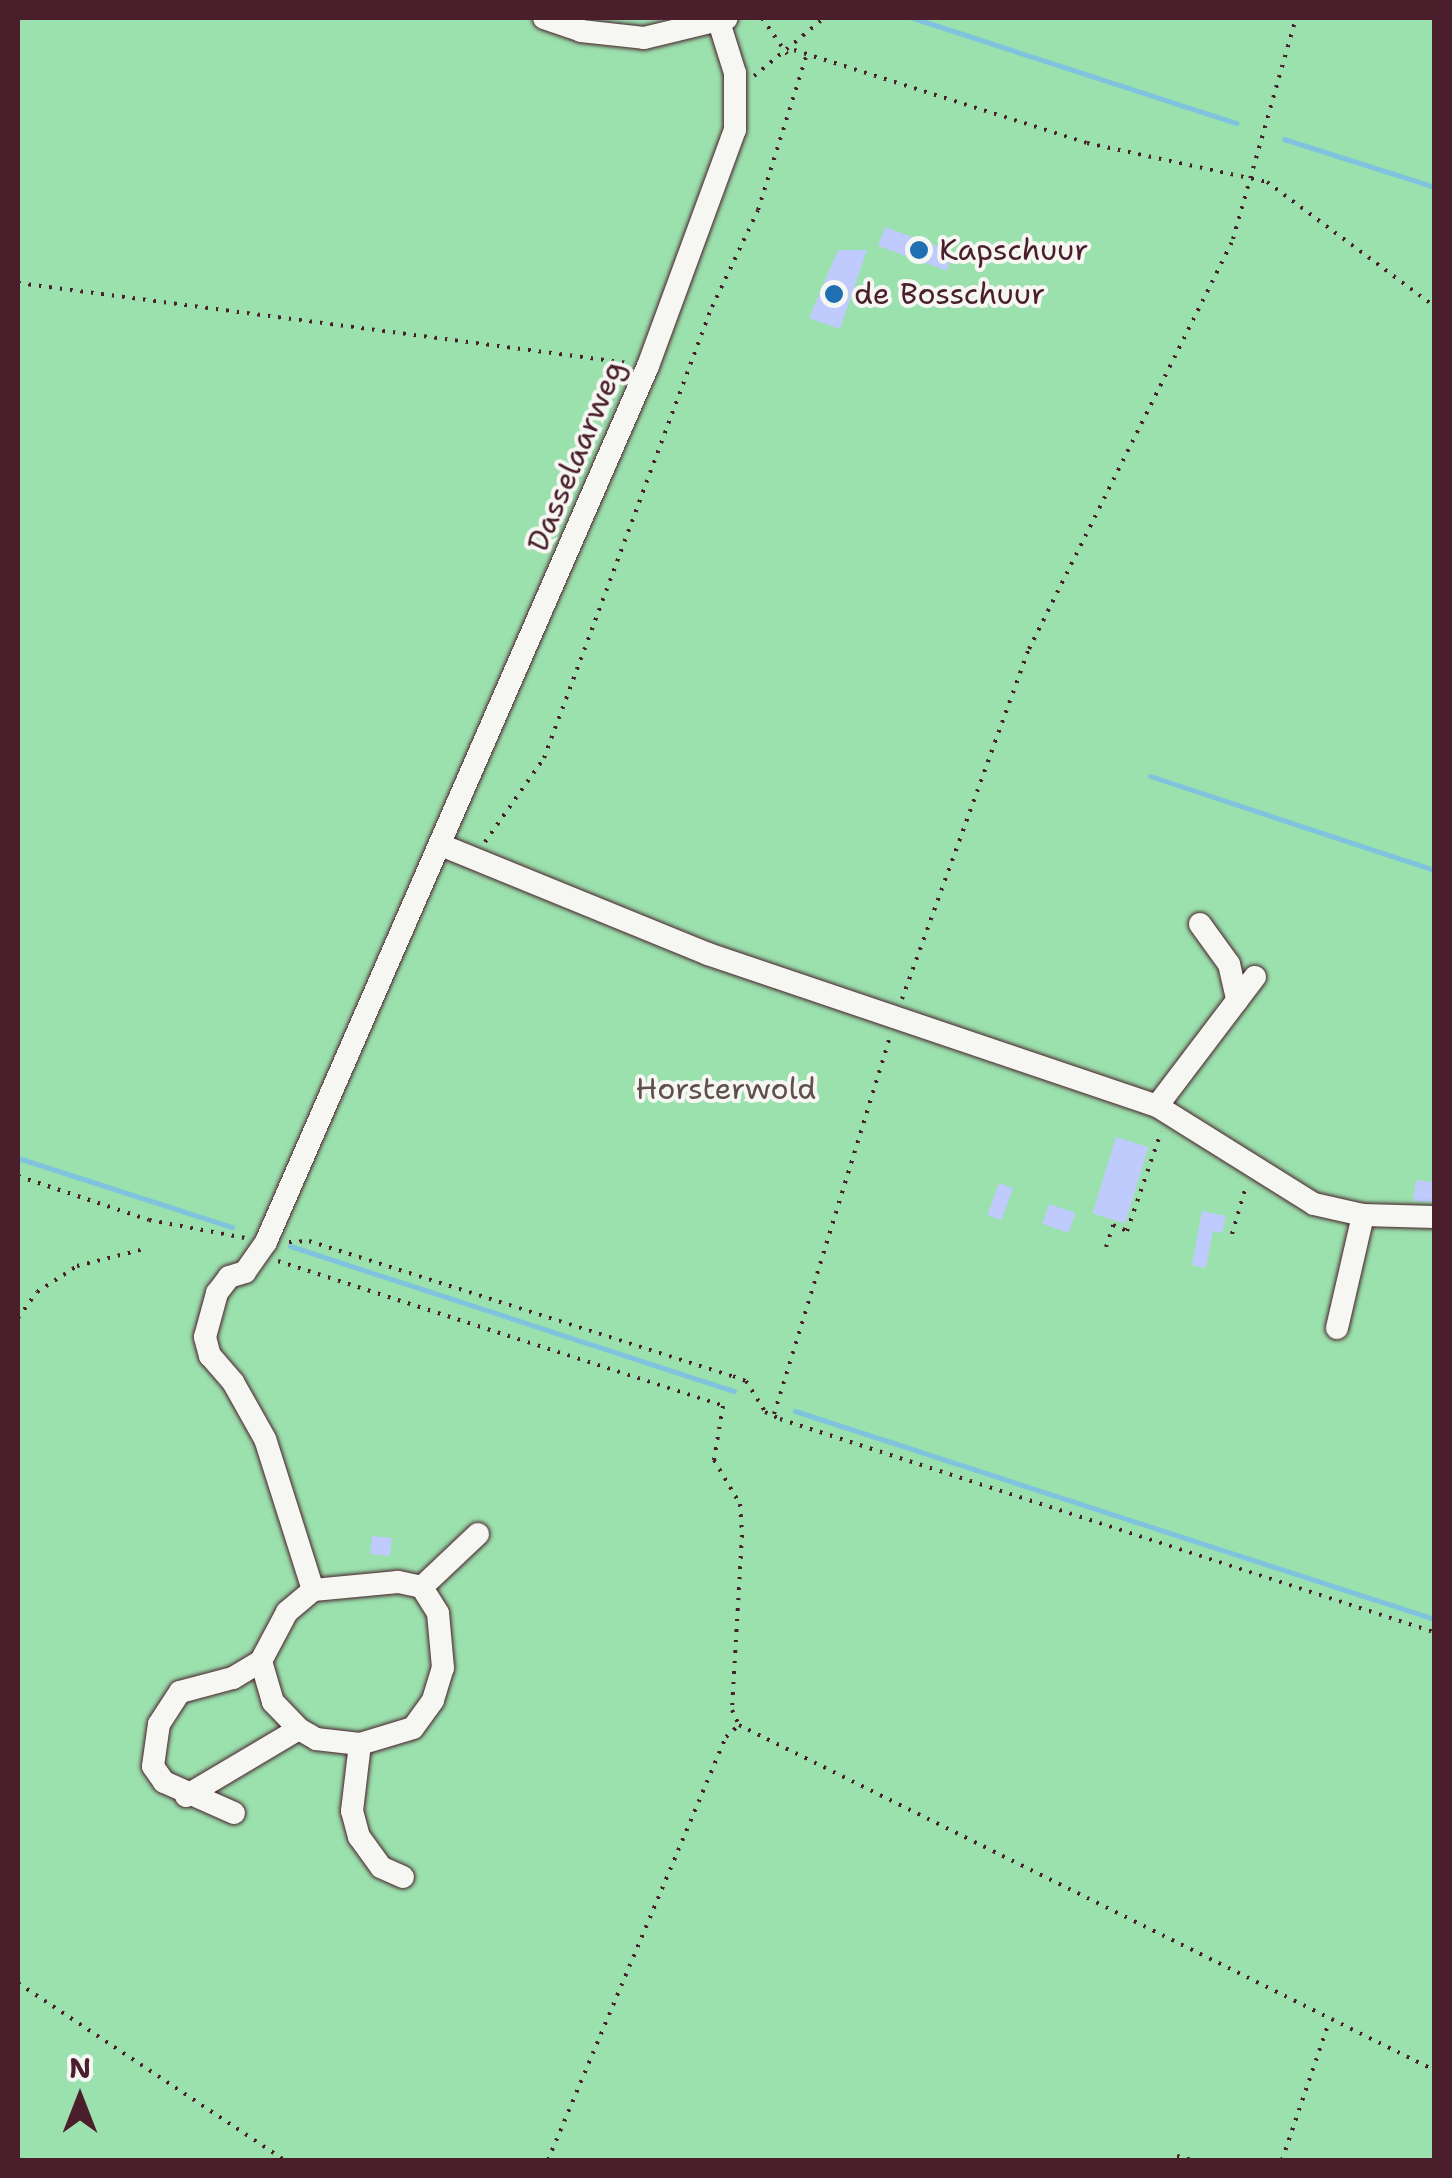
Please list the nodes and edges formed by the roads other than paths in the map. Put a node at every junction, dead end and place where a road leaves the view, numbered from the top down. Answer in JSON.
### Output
{"nodes":[{"id":1,"x":544,"y":18,"type":"edge"},
{"id":2,"x":723,"y":20,"type":"edge"},
{"id":3,"x":441,"y":845,"type":"junction"},
{"id":4,"x":1200,"y":924,"type":"dead end"},
{"id":5,"x":1255,"y":977,"type":"dead end"},
{"id":6,"x":1236,"y":1000,"type":"junction"},
{"id":7,"x":1162,"y":1110,"type":"junction"},
{"id":8,"x":1363,"y":1215,"type":"junction"},
{"id":9,"x":1434,"y":1216,"type":"edge"},
{"id":10,"x":1337,"y":1328,"type":"dead end"},
{"id":11,"x":478,"y":1534,"type":"dead end"},
{"id":12,"x":422,"y":1587,"type":"junction"},
{"id":13,"x":313,"y":1590,"type":"junction"},
{"id":14,"x":262,"y":1661,"type":"junction"},
{"id":15,"x":299,"y":1730,"type":"junction"},
{"id":16,"x":360,"y":1744,"type":"junction"},
{"id":17,"x":186,"y":1796,"type":"junction"},
{"id":18,"x":234,"y":1813,"type":"dead end"},
{"id":19,"x":403,"y":1877,"type":"dead end"}],
"edges":[{"from":1,"to":2,"type":"street","name":"Dasselaarweg"},
{"from":2,"to":3,"type":"street","name":"Dasselaarweg"},
{"from":3,"to":7,"type":"street"},
{"from":3,"to":13,"type":"street","name":"Dasselaarweg"},
{"from":4,"to":6,"type":"street"},
{"from":5,"to":6,"type":"street"},
{"from":6,"to":7,"type":"street"},
{"from":7,"to":8,"type":"street"},
{"from":8,"to":9,"type":"street"},
{"from":8,"to":10,"type":"street"},
{"from":11,"to":12,"type":"street"},
{"from":12,"to":13,"type":"street"},
{"from":12,"to":16,"type":"street"},
{"from":13,"to":14,"type":"street"},
{"from":14,"to":15,"type":"street"},
{"from":14,"to":17,"type":"street"},
{"from":15,"to":16,"type":"street"},
{"from":15,"to":17,"type":"street"},
{"from":16,"to":19,"type":"street"},
{"from":17,"to":18,"type":"street"}]}
